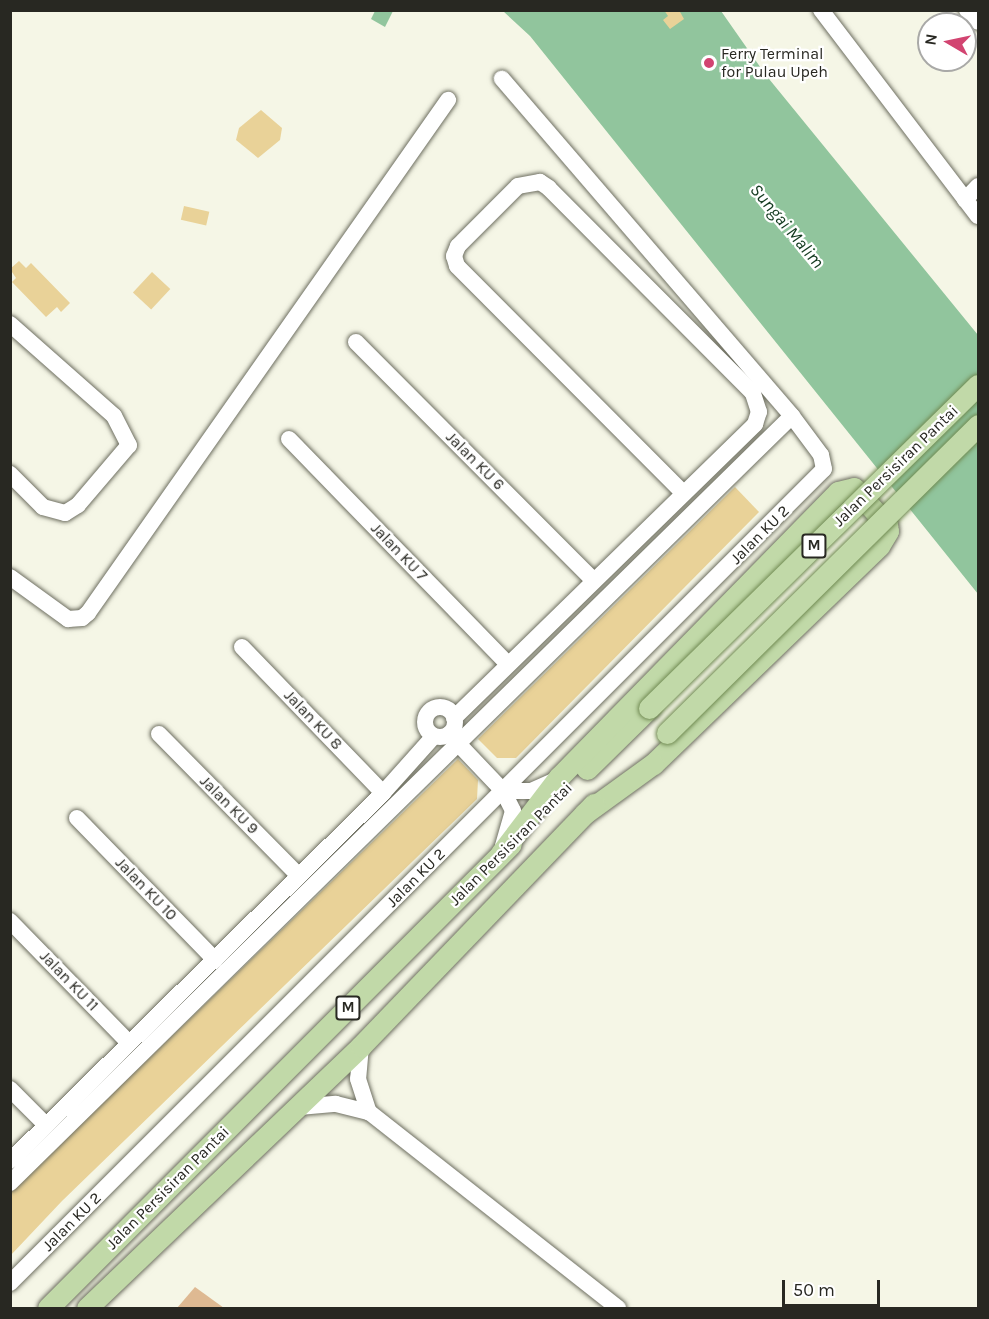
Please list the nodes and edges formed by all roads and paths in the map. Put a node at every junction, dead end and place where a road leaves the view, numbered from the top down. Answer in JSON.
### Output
{"nodes":[{"id":1,"x":821,"y":10,"type":"edge"},
{"id":2,"x":967,"y":10,"type":"edge"},
{"id":3,"x":978,"y":22,"type":"edge"},
{"id":4,"x":502,"y":79,"type":"dead end"},
{"id":5,"x":448,"y":100,"type":"dead end"},
{"id":6,"x":978,"y":186,"type":"edge"},
{"id":7,"x":965,"y":200,"type":"junction"},
{"id":8,"x":978,"y":216,"type":"edge"},
{"id":9,"x":10,"y":324,"type":"edge"},
{"id":10,"x":356,"y":342,"type":"dead end"},
{"id":11,"x":978,"y":385,"type":"edge"},
{"id":12,"x":792,"y":416,"type":"junction"},
{"id":13,"x":978,"y":425,"type":"edge"},
{"id":14,"x":289,"y":439,"type":"dead end"},
{"id":15,"x":10,"y":474,"type":"edge"},
{"id":16,"x":682,"y":492,"type":"junction"},
{"id":17,"x":10,"y":577,"type":"edge"},
{"id":18,"x":593,"y":580,"type":"junction"},
{"id":19,"x":242,"y":647,"type":"dead end"},
{"id":20,"x":508,"y":664,"type":"junction"},
{"id":21,"x":449,"y":733,"type":"junction"},
{"id":22,"x":159,"y":734,"type":"dead end"},
{"id":23,"x":559,"y":777,"type":"junction"},
{"id":24,"x":503,"y":791,"type":"junction"},
{"id":25,"x":383,"y":792,"type":"junction"},
{"id":26,"x":584,"y":814,"type":"junction"},
{"id":27,"x":77,"y":818,"type":"dead end"},
{"id":28,"x":501,"y":853,"type":"junction"},
{"id":29,"x":299,"y":876,"type":"junction"},
{"id":30,"x":10,"y":921,"type":"edge"},
{"id":31,"x":215,"y":960,"type":"junction"},
{"id":32,"x":128,"y":1042,"type":"junction"},
{"id":33,"x":361,"y":1046,"type":"junction"},
{"id":34,"x":10,"y":1089,"type":"edge"},
{"id":35,"x":299,"y":1107,"type":"junction"},
{"id":36,"x":369,"y":1112,"type":"junction"},
{"id":37,"x":46,"y":1125,"type":"junction"},
{"id":38,"x":10,"y":1161,"type":"edge"},
{"id":39,"x":10,"y":1183,"type":"edge"},
{"id":40,"x":10,"y":1282,"type":"edge"},
{"id":41,"x":48,"y":1308,"type":"edge"},
{"id":42,"x":87,"y":1308,"type":"edge"},
{"id":43,"x":618,"y":1308,"type":"edge"}],
"edges":[{"from":1,"to":7,"type":"street"},
{"from":2,"to":3,"type":"street"},
{"from":4,"to":12,"type":"street"},
{"from":5,"to":17,"type":"street"},
{"from":6,"to":7,"type":"street"},
{"from":7,"to":8,"type":"street"},
{"from":9,"to":15,"type":"street"},
{"from":10,"to":18,"type":"street","name":"Jalan KU 6"},
{"from":11,"to":28,"type":"main road","name":"Jalan Persisiran Pantai","number":"M","bridge":true},
{"from":12,"to":21,"type":"street"},
{"from":12,"to":24,"type":"street","name":"Jalan KU 2"},
{"from":13,"to":26,"type":"main road","name":"Jalan Persisiran Pantai","number":"M","bridge":true},
{"from":14,"to":20,"type":"street","name":"Jalan KU 7"},
{"from":16,"to":16,"type":"street"},
{"from":16,"to":18,"type":"street"},
{"from":18,"to":20,"type":"street"},
{"from":19,"to":25,"type":"street","name":"Jalan KU 8"},
{"from":20,"to":21,"type":"street"},
{"from":21,"to":24,"type":"street"},
{"from":21,"to":25,"type":"street"},
{"from":21,"to":39,"type":"street"},
{"from":22,"to":29,"type":"street","name":"Jalan KU 9"},
{"from":23,"to":24,"type":"street"},
{"from":23,"to":26,"type":"main road"},
{"from":23,"to":28,"type":"main road"},
{"from":24,"to":28,"type":"street"},
{"from":24,"to":40,"type":"street","name":"Jalan KU 2"},
{"from":25,"to":29,"type":"street"},
{"from":26,"to":33,"type":"main road","name":"Jalan Persisiran Pantai","number":"M"},
{"from":27,"to":31,"type":"street","name":"Jalan KU 10"},
{"from":28,"to":41,"type":"main road","name":"Jalan Persisiran Pantai","number":"M"},
{"from":29,"to":31,"type":"street"},
{"from":30,"to":32,"type":"street","name":"Jalan KU 11"},
{"from":31,"to":32,"type":"street"},
{"from":32,"to":37,"type":"street"},
{"from":33,"to":35,"type":"main road","name":"Jalan Persisiran Pantai","number":"M"},
{"from":33,"to":36,"type":"street"},
{"from":34,"to":37,"type":"street"},
{"from":35,"to":36,"type":"street"},
{"from":35,"to":42,"type":"main road","name":"Jalan Persisiran Pantai","number":"M"},
{"from":36,"to":43,"type":"street"},
{"from":37,"to":38,"type":"street"}]}
